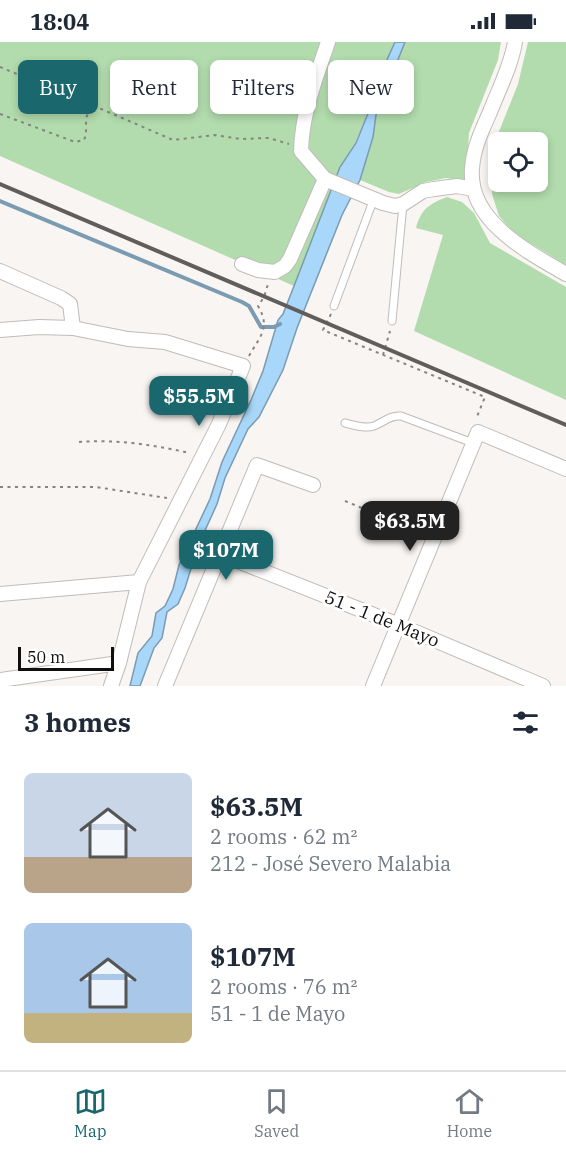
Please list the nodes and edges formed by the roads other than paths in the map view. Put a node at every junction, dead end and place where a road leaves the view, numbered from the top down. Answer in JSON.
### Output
{"nodes":[{"id":1,"x":328,"y":42,"type":"edge"},
{"id":2,"x":515,"y":42,"type":"edge"},
{"id":3,"x":328,"y":179,"type":"junction"},
{"id":4,"x":474,"y":189,"type":"junction"},
{"id":5,"x":368,"y":198,"type":"junction"},
{"id":6,"x":403,"y":204,"type":"junction"},
{"id":7,"x":243,"y":264,"type":"dead end"},
{"id":8,"x":0,"y":272,"type":"edge"},
{"id":9,"x":566,"y":274,"type":"edge"},
{"id":10,"x":334,"y":306,"type":"road end"},
{"id":11,"x":392,"y":321,"type":"road end"},
{"id":12,"x":73,"y":328,"type":"junction"},
{"id":13,"x":0,"y":330,"type":"edge"},
{"id":14,"x":345,"y":423,"type":"dead end"},
{"id":15,"x":476,"y":437,"type":"junction"},
{"id":16,"x":566,"y":469,"type":"edge"},
{"id":17,"x":313,"y":485,"type":"dead end"},
{"id":18,"x":220,"y":554,"type":"junction"},
{"id":19,"x":139,"y":582,"type":"junction"},
{"id":20,"x":0,"y":594,"type":"edge"},
{"id":21,"x":399,"y":625,"type":"junction"},
{"id":22,"x":119,"y":663,"type":"junction"},
{"id":23,"x":0,"y":680,"type":"edge"},
{"id":24,"x":111,"y":686,"type":"edge"},
{"id":25,"x":165,"y":686,"type":"edge"},
{"id":26,"x":373,"y":686,"type":"edge"},
{"id":27,"x":543,"y":686,"type":"edge"}],
"edges":[{"from":1,"to":3,"type":"street"},
{"from":2,"to":4,"type":"street"},
{"from":3,"to":5,"type":"street"},
{"from":3,"to":7,"type":"street"},
{"from":4,"to":6,"type":"street"},
{"from":4,"to":9,"type":"street"},
{"from":5,"to":6,"type":"street"},
{"from":5,"to":10,"type":"lane"},
{"from":6,"to":11,"type":"lane"},
{"from":8,"to":12,"type":"street"},
{"from":12,"to":13,"type":"street"},
{"from":12,"to":19,"type":"street"},
{"from":14,"to":15,"type":"lane"},
{"from":15,"to":16,"type":"street"},
{"from":15,"to":21,"type":"street"},
{"from":17,"to":18,"type":"street"},
{"from":18,"to":21,"type":"street","name":"51 - 1 de Mayo"},
{"from":18,"to":25,"type":"street"},
{"from":19,"to":20,"type":"street"},
{"from":19,"to":22,"type":"street"},
{"from":21,"to":26,"type":"street"},
{"from":21,"to":27,"type":"street","name":"51 - 1 de Mayo"},
{"from":22,"to":23,"type":"street"},
{"from":22,"to":24,"type":"street"}]}
